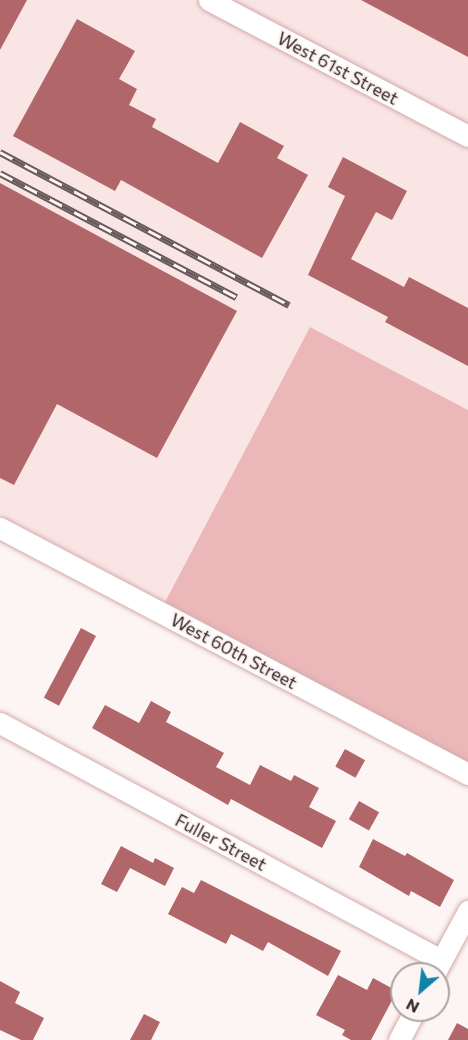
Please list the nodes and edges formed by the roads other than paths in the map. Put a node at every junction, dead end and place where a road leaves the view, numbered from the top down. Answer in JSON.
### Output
{"nodes":[{"id":1,"x":209,"y":0,"type":"edge"},
{"id":2,"x":468,"y":136,"type":"edge"},
{"id":3,"x":0,"y":528,"type":"edge"},
{"id":4,"x":0,"y":723,"type":"edge"},
{"id":5,"x":468,"y":774,"type":"edge"},
{"id":6,"x":468,"y":911,"type":"edge"},
{"id":7,"x":429,"y":962,"type":"edge"},
{"id":8,"x":441,"y":962,"type":"edge"},
{"id":9,"x":409,"y":1022,"type":"edge"},
{"id":10,"x":399,"y":1040,"type":"edge"}],
"edges":[{"from":1,"to":2,"type":"street","name":"West 61st Street"},
{"from":3,"to":5,"type":"street","name":"West 60th Street"},
{"from":4,"to":7,"type":"street","name":"Fuller Street"},
{"from":6,"to":8,"type":"street"},
{"from":9,"to":10,"type":"street"}]}
